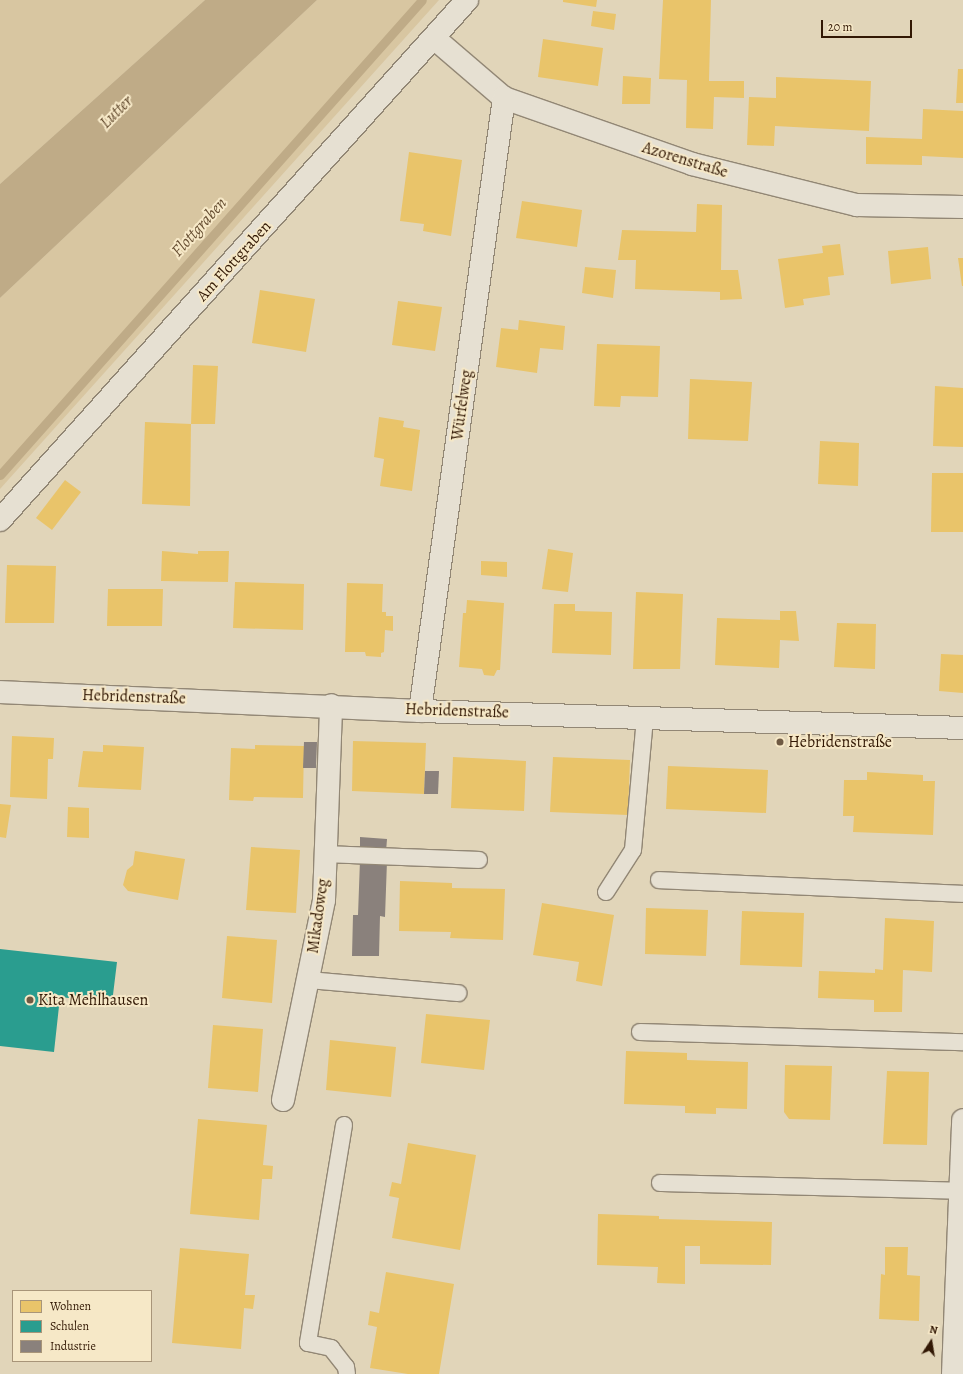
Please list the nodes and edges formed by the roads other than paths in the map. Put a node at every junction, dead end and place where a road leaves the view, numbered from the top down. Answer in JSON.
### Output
{"nodes":[{"id":1,"x":467,"y":0,"type":"edge"},
{"id":2,"x":434,"y":38,"type":"junction"},
{"id":3,"x":504,"y":98,"type":"junction"},
{"id":4,"x":963,"y":207,"type":"edge"},
{"id":5,"x":0,"y":520,"type":"edge"},
{"id":6,"x":0,"y":692,"type":"edge"},
{"id":7,"x":331,"y":705,"type":"junction"},
{"id":8,"x":420,"y":711,"type":"junction"},
{"id":9,"x":645,"y":718,"type":"junction"},
{"id":10,"x":963,"y":728,"type":"edge"},
{"id":11,"x":326,"y":854,"type":"junction"},
{"id":12,"x":479,"y":860,"type":"dead end"},
{"id":13,"x":659,"y":880,"type":"dead end"},
{"id":14,"x":606,"y":892,"type":"dead end"},
{"id":15,"x":963,"y":894,"type":"edge"},
{"id":16,"x":308,"y":980,"type":"junction"},
{"id":17,"x":458,"y":993,"type":"dead end"},
{"id":18,"x":640,"y":1032,"type":"dead end"},
{"id":19,"x":963,"y":1042,"type":"edge"},
{"id":20,"x":283,"y":1100,"type":"dead end"},
{"id":21,"x":963,"y":1120,"type":"edge"},
{"id":22,"x":344,"y":1125,"type":"dead end"},
{"id":23,"x":660,"y":1183,"type":"dead end"},
{"id":24,"x":960,"y":1190,"type":"junction"},
{"id":25,"x":960,"y":1300,"type":"edge"},
{"id":26,"x":347,"y":1374,"type":"edge"},
{"id":27,"x":953,"y":1374,"type":"edge"}],
"edges":[{"from":1,"to":2,"type":"street","name":"Am Flottgraben"},
{"from":2,"to":3,"type":"street","name":"Azorenstraße"},
{"from":2,"to":5,"type":"street","name":"Am Flottgraben"},
{"from":3,"to":4,"type":"street","name":"Azorenstraße"},
{"from":3,"to":8,"type":"street","name":"Würfelweg"},
{"from":6,"to":7,"type":"street","name":"Hebridenstraße"},
{"from":7,"to":8,"type":"street","name":"Hebridenstraße"},
{"from":7,"to":11,"type":"street","name":"Mikadoweg"},
{"from":8,"to":9,"type":"street","name":"Hebridenstraße"},
{"from":9,"to":10,"type":"street","name":"Hebridenstraße"},
{"from":9,"to":14,"type":"lane"},
{"from":11,"to":12,"type":"lane"},
{"from":11,"to":16,"type":"street","name":"Mikadoweg"},
{"from":13,"to":15,"type":"lane"},
{"from":16,"to":17,"type":"lane"},
{"from":16,"to":20,"type":"street","name":"Mikadoweg"},
{"from":18,"to":19,"type":"lane"},
{"from":21,"to":24,"type":"street"},
{"from":22,"to":26,"type":"lane"},
{"from":23,"to":24,"type":"lane"},
{"from":24,"to":25,"type":"street"},
{"from":25,"to":27,"type":"street"}]}
